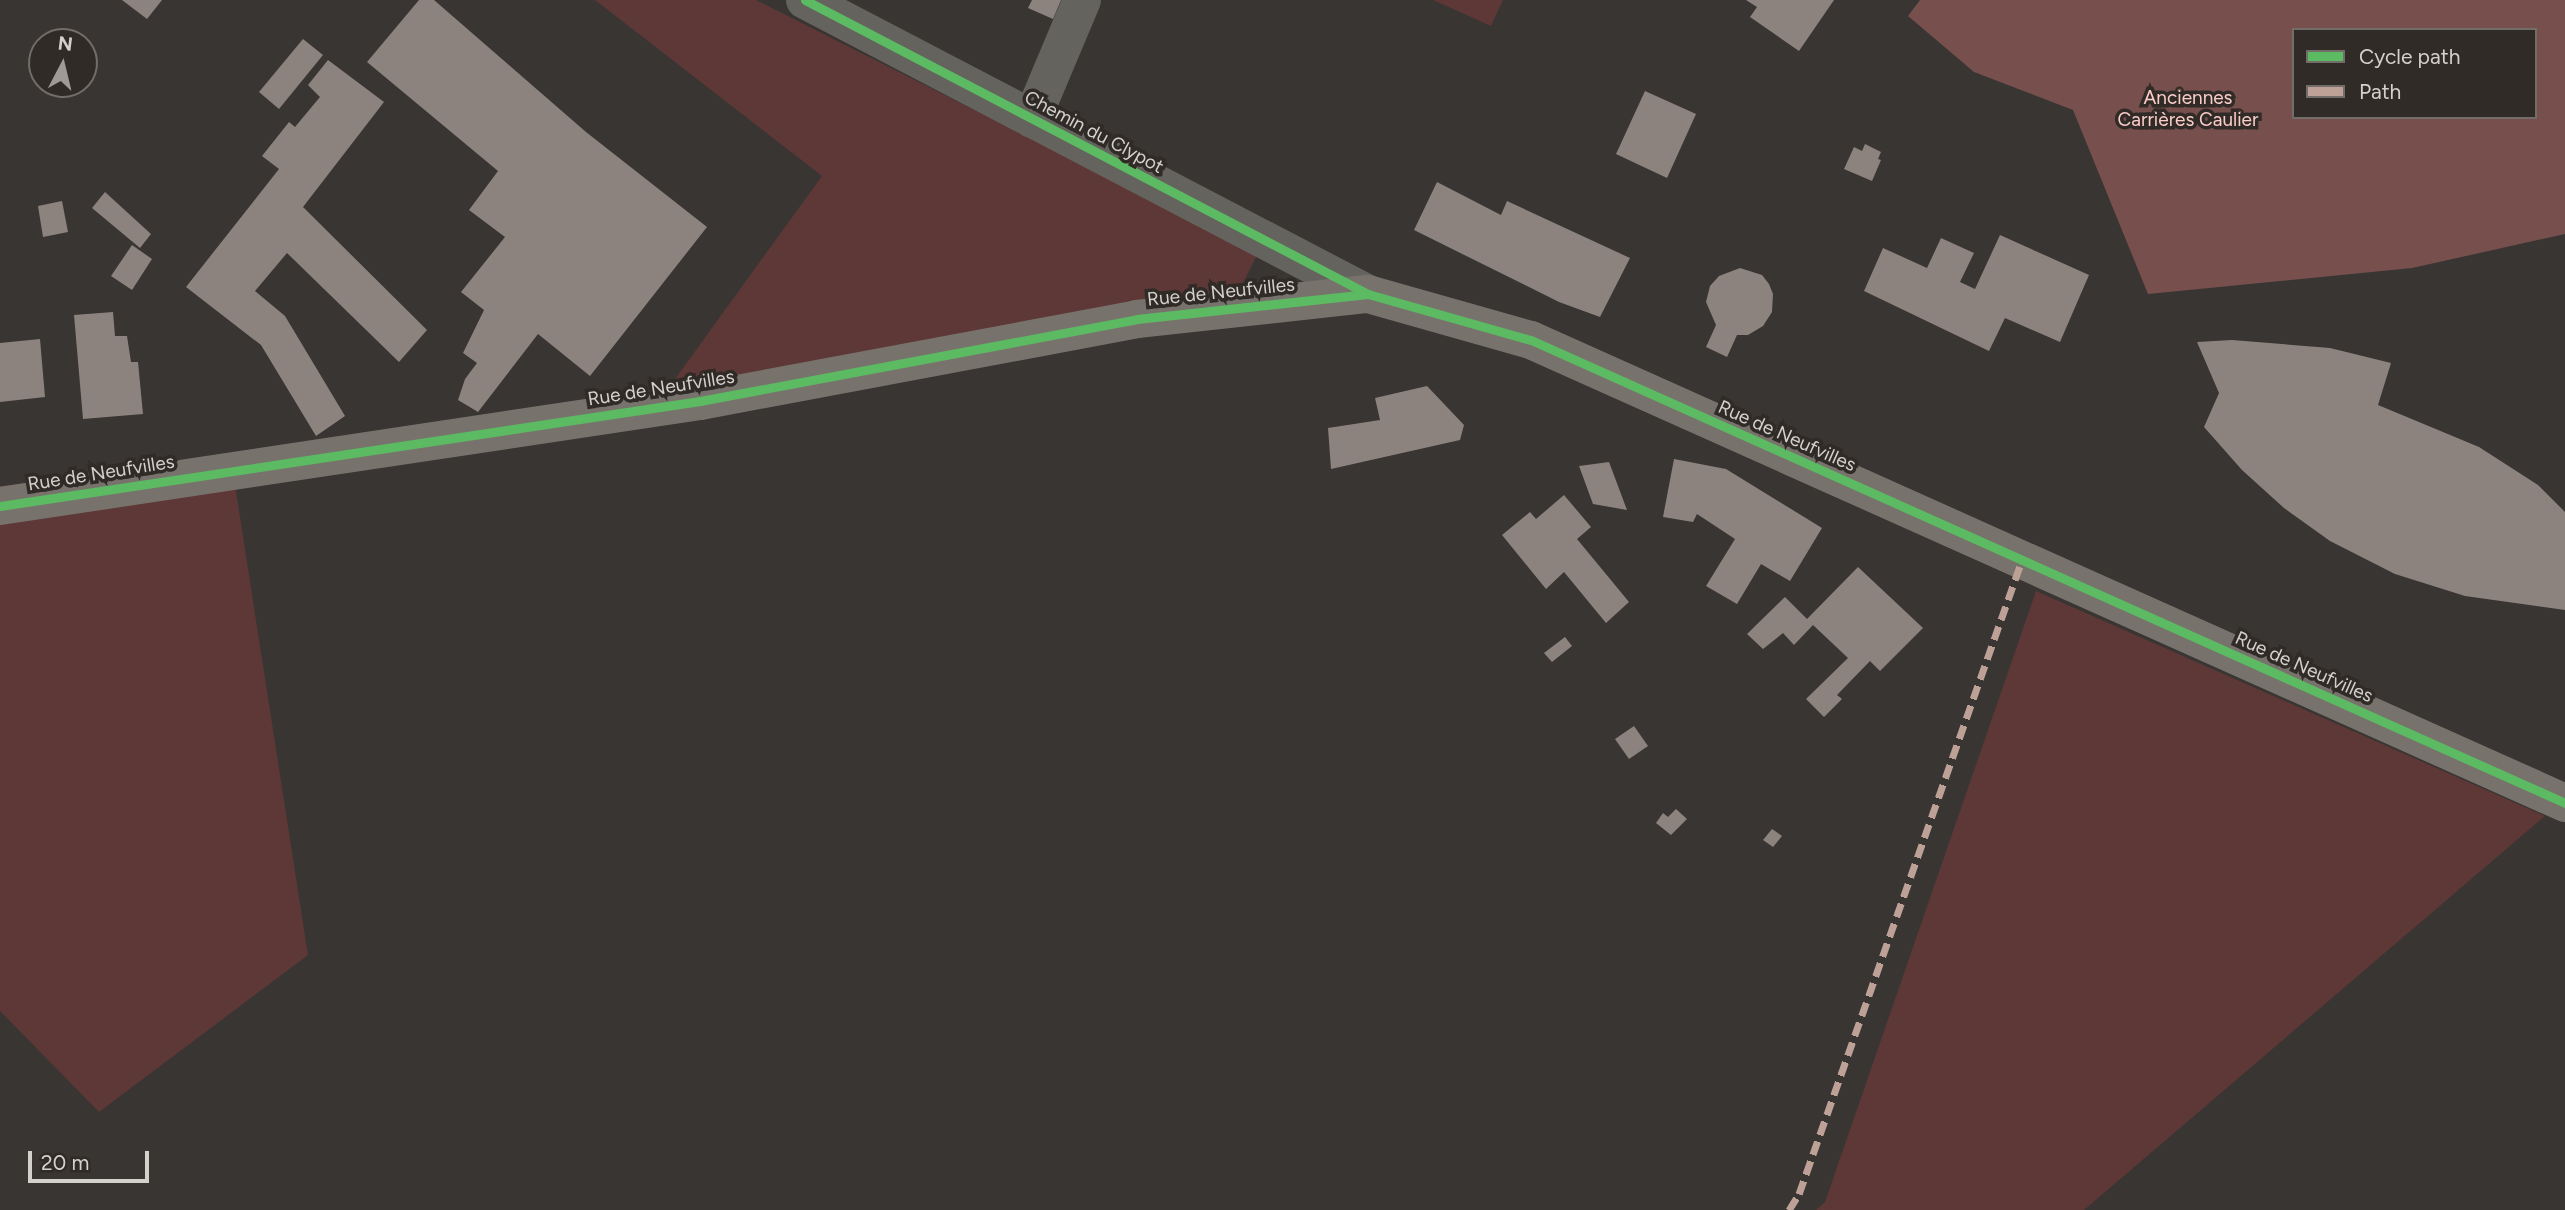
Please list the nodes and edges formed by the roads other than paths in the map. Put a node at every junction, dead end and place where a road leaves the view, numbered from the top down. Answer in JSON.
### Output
{"nodes":[{"id":1,"x":804,"y":0,"type":"edge"},
{"id":2,"x":1083,"y":0,"type":"edge"},
{"id":3,"x":1032,"y":118,"type":"junction"},
{"id":4,"x":1368,"y":294,"type":"junction"},
{"id":5,"x":0,"y":506,"type":"edge"},
{"id":6,"x":2565,"y":803,"type":"edge"}],
"edges":[{"from":1,"to":3,"type":"street","name":"Chemin du Clypot"},
{"from":2,"to":3,"type":"street"},
{"from":3,"to":4,"type":"street","name":"Chemin du Clypot"},
{"from":4,"to":5,"type":"main road","name":"Rue de Neufvilles"},
{"from":4,"to":6,"type":"main road","name":"Rue de Neufvilles"}]}
